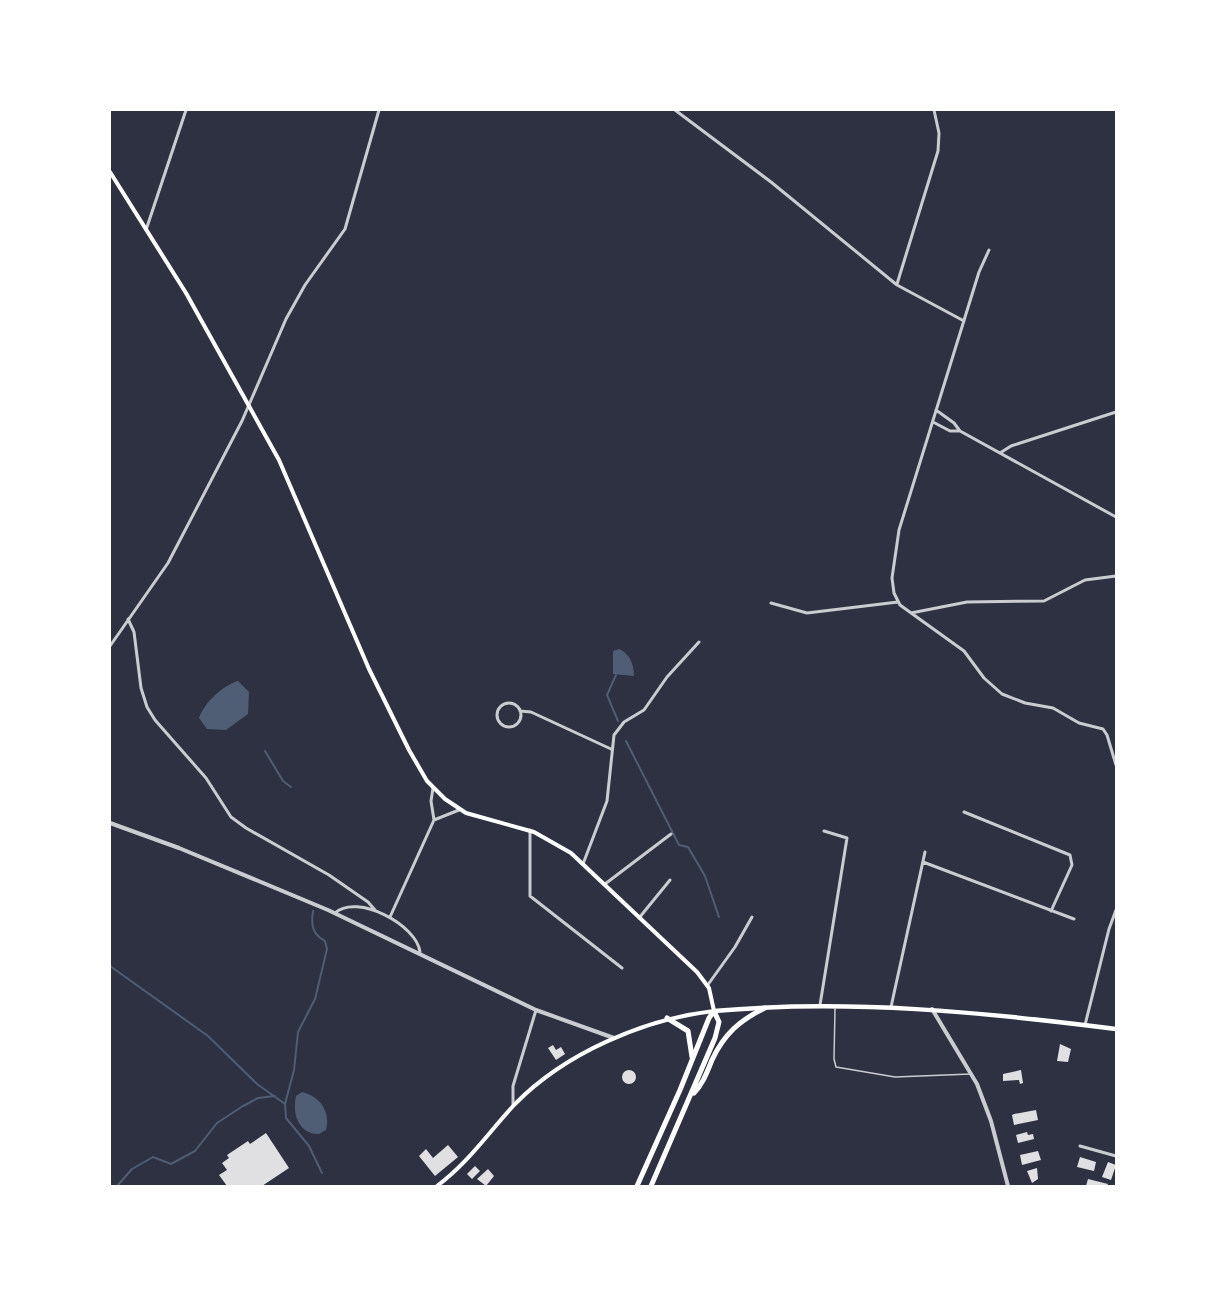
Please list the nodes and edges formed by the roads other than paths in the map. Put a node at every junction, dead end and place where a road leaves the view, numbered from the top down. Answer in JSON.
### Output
{"nodes":[{"id":1,"x":186,"y":110,"type":"edge"},
{"id":2,"x":378,"y":110,"type":"edge"},
{"id":3,"x":675,"y":110,"type":"edge"},
{"id":4,"x":934,"y":110,"type":"edge"},
{"id":5,"x":110,"y":172,"type":"edge"},
{"id":6,"x":147,"y":230,"type":"junction"},
{"id":7,"x":989,"y":250,"type":"dead end"},
{"id":8,"x":897,"y":285,"type":"junction"},
{"id":9,"x":964,"y":321,"type":"junction"},
{"id":10,"x":249,"y":405,"type":"junction"},
{"id":11,"x":936,"y":410,"type":"junction"},
{"id":12,"x":1116,"y":412,"type":"edge"},
{"id":13,"x":933,"y":422,"type":"junction"},
{"id":14,"x":960,"y":432,"type":"junction"},
{"id":15,"x":1000,"y":453,"type":"junction"},
{"id":16,"x":1116,"y":517,"type":"edge"},
{"id":17,"x":1116,"y":576,"type":"edge"},
{"id":18,"x":898,"y":602,"type":"junction"},
{"id":19,"x":771,"y":603,"type":"dead end"},
{"id":20,"x":911,"y":613,"type":"junction"},
{"id":21,"x":128,"y":619,"type":"junction"},
{"id":22,"x":699,"y":642,"type":"dead end"},
{"id":23,"x":110,"y":646,"type":"edge"},
{"id":24,"x":520,"y":711,"type":"junction"},
{"id":25,"x":611,"y":749,"type":"junction"},
{"id":26,"x":1116,"y":765,"type":"edge"},
{"id":27,"x":433,"y":788,"type":"junction"},
{"id":28,"x":459,"y":810,"type":"junction"},
{"id":29,"x":964,"y":812,"type":"dead end"},
{"id":30,"x":434,"y":820,"type":"junction"},
{"id":31,"x":110,"y":823,"type":"edge"},
{"id":32,"x":530,"y":830,"type":"junction"},
{"id":33,"x":824,"y":831,"type":"dead end"},
{"id":34,"x":671,"y":834,"type":"dead end"},
{"id":35,"x":925,"y":852,"type":"dead end"},
{"id":36,"x":923,"y":862,"type":"junction"},
{"id":37,"x":583,"y":864,"type":"junction"},
{"id":38,"x":670,"y":880,"type":"dead end"},
{"id":39,"x":605,"y":884,"type":"junction"},
{"id":40,"x":375,"y":910,"type":"junction"},
{"id":41,"x":1116,"y":910,"type":"edge"},
{"id":42,"x":1051,"y":911,"type":"junction"},
{"id":43,"x":335,"y":913,"type":"junction"},
{"id":44,"x":752,"y":916,"type":"dead end"},
{"id":45,"x":390,"y":917,"type":"junction"},
{"id":46,"x":639,"y":918,"type":"junction"},
{"id":47,"x":1074,"y":920,"type":"dead end"},
{"id":48,"x":420,"y":952,"type":"junction"},
{"id":49,"x":622,"y":968,"type":"dead end"},
{"id":50,"x":707,"y":986,"type":"junction"},
{"id":51,"x":820,"y":1007,"type":"junction"},
{"id":52,"x":835,"y":1007,"type":"junction"},
{"id":53,"x":891,"y":1007,"type":"junction"},
{"id":54,"x":765,"y":1008,"type":"junction"},
{"id":55,"x":931,"y":1008,"type":"junction"},
{"id":56,"x":536,"y":1010,"type":"junction"},
{"id":57,"x":714,"y":1011,"type":"junction"},
{"id":58,"x":668,"y":1018,"type":"junction"},
{"id":59,"x":1085,"y":1024,"type":"junction"},
{"id":60,"x":1116,"y":1029,"type":"edge"},
{"id":61,"x":614,"y":1038,"type":"junction"},
{"id":62,"x":692,"y":1061,"type":"junction"},
{"id":63,"x":972,"y":1074,"type":"junction"},
{"id":64,"x":691,"y":1097,"type":"junction"},
{"id":65,"x":513,"y":1106,"type":"junction"},
{"id":66,"x":1080,"y":1146,"type":"dead end"},
{"id":67,"x":1116,"y":1156,"type":"edge"},
{"id":68,"x":437,"y":1186,"type":"edge"},
{"id":69,"x":637,"y":1186,"type":"edge"},
{"id":70,"x":651,"y":1186,"type":"edge"},
{"id":71,"x":1008,"y":1186,"type":"edge"}],
"edges":[{"from":1,"to":6,"type":"street"},
{"from":2,"to":10,"type":"street"},
{"from":3,"to":8,"type":"street"},
{"from":4,"to":8,"type":"street"},
{"from":5,"to":6,"type":"main road"},
{"from":6,"to":10,"type":"main road"},
{"from":7,"to":9,"type":"street"},
{"from":8,"to":9,"type":"street"},
{"from":9,"to":11,"type":"street"},
{"from":10,"to":21,"type":"street"},
{"from":10,"to":27,"type":"main road"},
{"from":11,"to":13,"type":"street"},
{"from":11,"to":14,"type":"street"},
{"from":12,"to":15,"type":"street"},
{"from":13,"to":14,"type":"street"},
{"from":13,"to":18,"type":"street"},
{"from":14,"to":15,"type":"street"},
{"from":15,"to":16,"type":"street"},
{"from":17,"to":20,"type":"street"},
{"from":18,"to":19,"type":"street"},
{"from":18,"to":20,"type":"street"},
{"from":20,"to":26,"type":"street"},
{"from":21,"to":23,"type":"street"},
{"from":21,"to":40,"type":"street"},
{"from":22,"to":25,"type":"street"},
{"from":24,"to":24,"type":"street"},
{"from":24,"to":25,"type":"street"},
{"from":25,"to":37,"type":"street"},
{"from":27,"to":28,"type":"main road"},
{"from":27,"to":30,"type":"street"},
{"from":28,"to":30,"type":"street"},
{"from":28,"to":32,"type":"main road"},
{"from":29,"to":42,"type":"street"},
{"from":30,"to":45,"type":"street"},
{"from":31,"to":43,"type":"street"},
{"from":32,"to":37,"type":"main road"},
{"from":32,"to":49,"type":"street"},
{"from":33,"to":51,"type":"street"},
{"from":34,"to":39,"type":"street"},
{"from":35,"to":36,"type":"street"},
{"from":36,"to":42,"type":"street"},
{"from":36,"to":53,"type":"street"},
{"from":37,"to":39,"type":"main road"},
{"from":38,"to":46,"type":"street"},
{"from":39,"to":46,"type":"main road"},
{"from":40,"to":43,"type":"street"},
{"from":40,"to":45,"type":"street"},
{"from":41,"to":59,"type":"street"},
{"from":42,"to":47,"type":"street"},
{"from":43,"to":48,"type":"street"},
{"from":44,"to":50,"type":"street"},
{"from":45,"to":48,"type":"street"},
{"from":46,"to":50,"type":"main road"},
{"from":48,"to":56,"type":"street"},
{"from":50,"to":57,"type":"main road"},
{"from":51,"to":52,"type":"highway"},
{"from":51,"to":54,"type":"highway"},
{"from":52,"to":53,"type":"highway"},
{"from":52,"to":63,"type":"lane"},
{"from":53,"to":55,"type":"highway"},
{"from":54,"to":57,"type":"highway"},
{"from":54,"to":64,"type":"highway"},
{"from":55,"to":59,"type":"highway"},
{"from":55,"to":63,"type":"street"},
{"from":56,"to":61,"type":"street"},
{"from":56,"to":65,"type":"street"},
{"from":57,"to":58,"type":"main road"},
{"from":57,"to":62,"type":"highway"},
{"from":57,"to":64,"type":"highway"},
{"from":58,"to":61,"type":"main road"},
{"from":58,"to":62,"type":"highway"},
{"from":59,"to":60,"type":"highway"},
{"from":61,"to":65,"type":"main road"},
{"from":62,"to":69,"type":"highway"},
{"from":63,"to":71,"type":"street"},
{"from":64,"to":70,"type":"highway"},
{"from":65,"to":68,"type":"main road"},
{"from":66,"to":67,"type":"street"}]}
